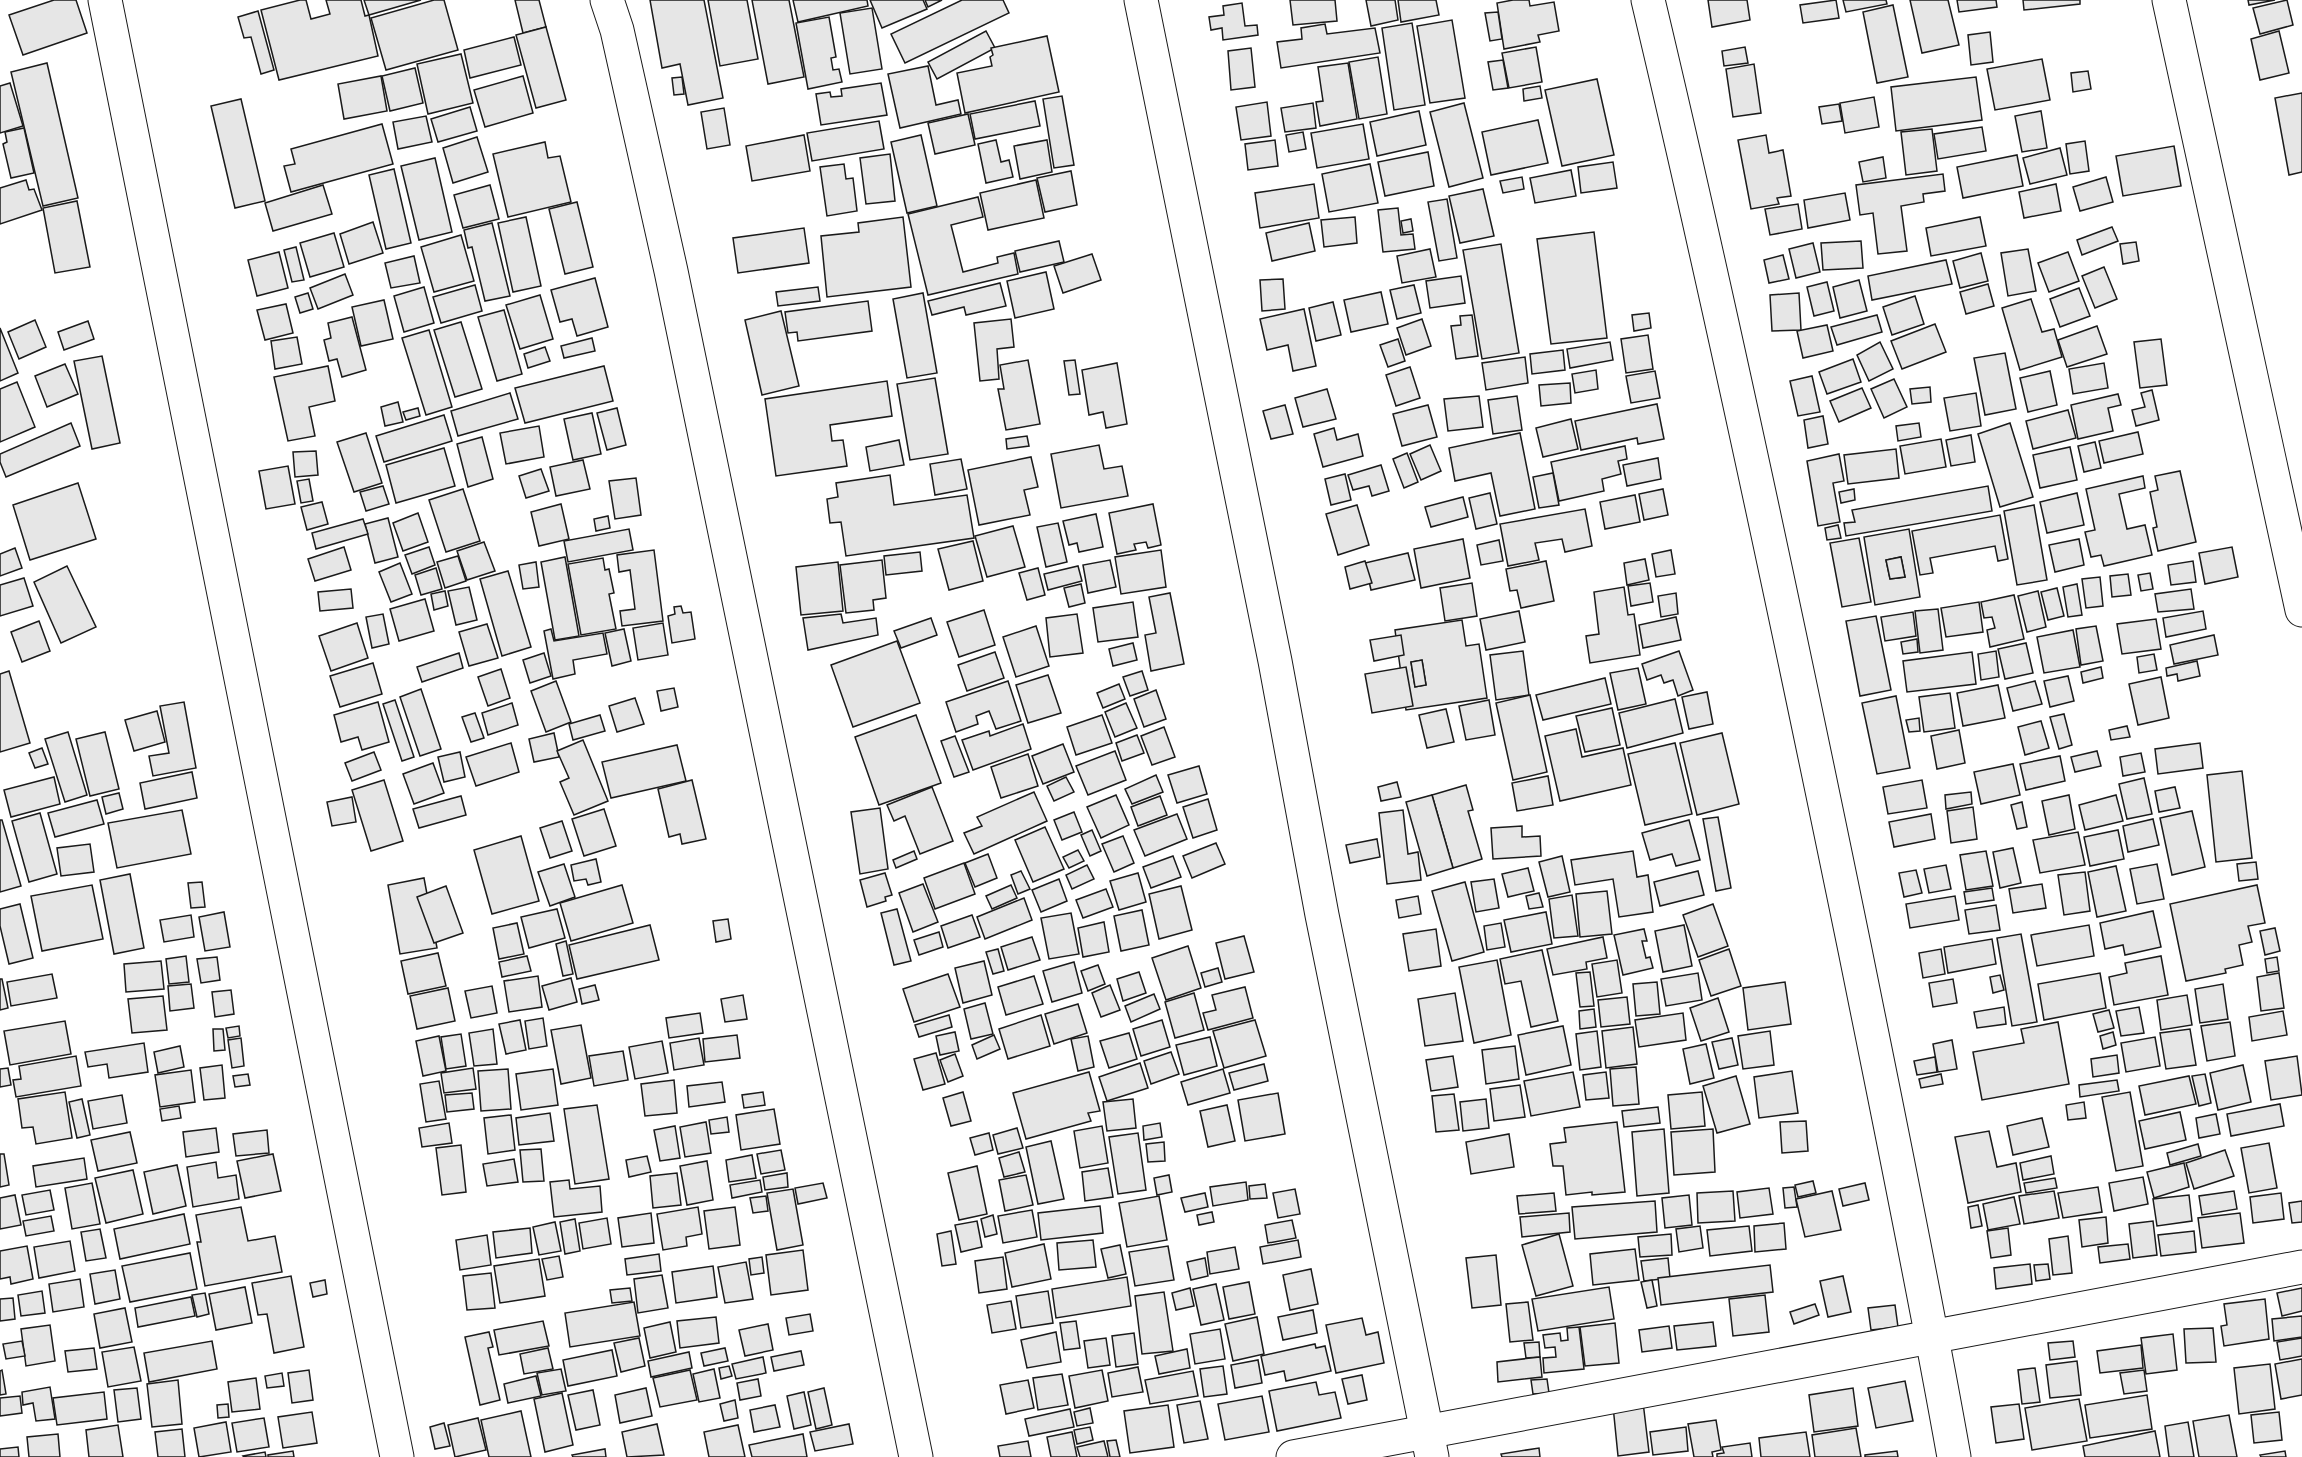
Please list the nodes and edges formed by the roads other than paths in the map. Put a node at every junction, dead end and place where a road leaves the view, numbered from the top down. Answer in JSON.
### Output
{"nodes":[{"id":1,"x":105,"y":0,"type":"edge"},
{"id":2,"x":608,"y":0,"type":"edge"},
{"id":3,"x":1141,"y":0,"type":"edge"},
{"id":4,"x":1648,"y":0,"type":"edge"},
{"id":5,"x":2169,"y":0,"type":"edge"},
{"id":6,"x":2302,"y":610,"type":"edge"},
{"id":7,"x":2302,"y":1267,"type":"edge"},
{"id":8,"x":1932,"y":1335,"type":"junction"},
{"id":9,"x":1430,"y":1444,"type":"edge"},
{"id":10,"x":397,"y":1457,"type":"edge"},
{"id":11,"x":916,"y":1457,"type":"edge"},
{"id":12,"x":1293,"y":1457,"type":"edge"},
{"id":13,"x":1954,"y":1457,"type":"edge"}],
"edges":[{"from":1,"to":10,"type":"street"},
{"from":2,"to":11,"type":"street"},
{"from":3,"to":9,"type":"street"},
{"from":4,"to":8,"type":"street"},
{"from":5,"to":6,"type":"street"},
{"from":7,"to":8,"type":"street"},
{"from":8,"to":9,"type":"street"},
{"from":8,"to":13,"type":"street"},
{"from":9,"to":12,"type":"street"}]}
